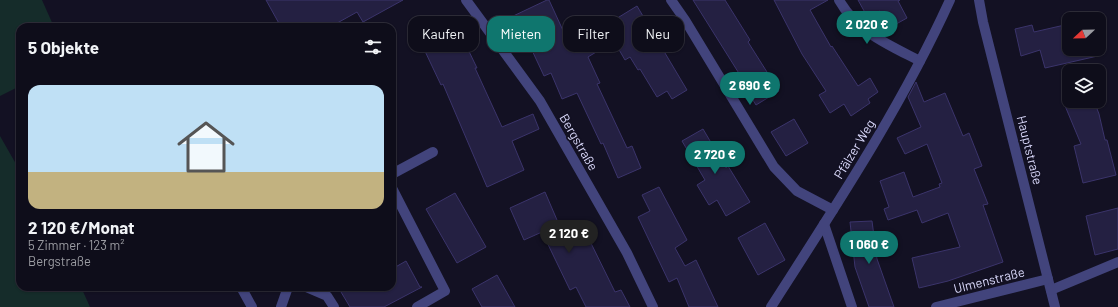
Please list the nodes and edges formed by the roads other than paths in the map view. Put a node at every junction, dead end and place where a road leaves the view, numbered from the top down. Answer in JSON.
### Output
{"nodes":[{"id":1,"x":466,"y":0,"type":"edge"},
{"id":2,"x":671,"y":0,"type":"edge"},
{"id":3,"x":839,"y":0,"type":"edge"},
{"id":4,"x":950,"y":0,"type":"edge"},
{"id":5,"x":980,"y":0,"type":"edge"},
{"id":6,"x":920,"y":61,"type":"junction"},
{"id":7,"x":433,"y":152,"type":"dead end"},
{"id":8,"x":396,"y":172,"type":"edge"},
{"id":9,"x":396,"y":196,"type":"edge"},
{"id":10,"x":833,"y":210,"type":"junction"},
{"id":11,"x":824,"y":224,"type":"junction"},
{"id":12,"x":1118,"y":262,"type":"edge"},
{"id":13,"x":1048,"y":279,"type":"junction"},
{"id":14,"x":1051,"y":290,"type":"junction"},
{"id":15,"x":243,"y":291,"type":"edge"},
{"id":16,"x":287,"y":291,"type":"edge"},
{"id":17,"x":315,"y":291,"type":"edge"},
{"id":18,"x":252,"y":307,"type":"edge"},
{"id":19,"x":281,"y":307,"type":"edge"},
{"id":20,"x":334,"y":307,"type":"edge"},
{"id":21,"x":417,"y":307,"type":"edge"},
{"id":22,"x":653,"y":307,"type":"edge"},
{"id":23,"x":772,"y":307,"type":"edge"},
{"id":24,"x":852,"y":307,"type":"edge"},
{"id":25,"x":936,"y":307,"type":"edge"},
{"id":26,"x":1055,"y":307,"type":"edge"}],
"edges":[{"from":1,"to":22,"type":"street","name":"Bergstraße"},
{"from":2,"to":10,"type":"street"},
{"from":3,"to":6,"type":"street"},
{"from":4,"to":6,"type":"street","name":"Pfälzer Weg"},
{"from":5,"to":13,"type":"street","name":"Hauptstraße"},
{"from":6,"to":10,"type":"street","name":"Pfälzer Weg"},
{"from":7,"to":8,"type":"street"},
{"from":9,"to":21,"type":"street"},
{"from":10,"to":11,"type":"street","name":"Pfälzer Weg"},
{"from":11,"to":23,"type":"street","name":"Pfälzer Weg"},
{"from":11,"to":24,"type":"street"},
{"from":12,"to":14,"type":"street"},
{"from":13,"to":14,"type":"street","name":"Hauptstraße"},
{"from":13,"to":25,"type":"street","name":"Ulmenstraße"},
{"from":14,"to":26,"type":"street","name":"Hauptstraße"},
{"from":15,"to":18,"type":"street"},
{"from":16,"to":19,"type":"street"},
{"from":17,"to":20,"type":"street"}]}
